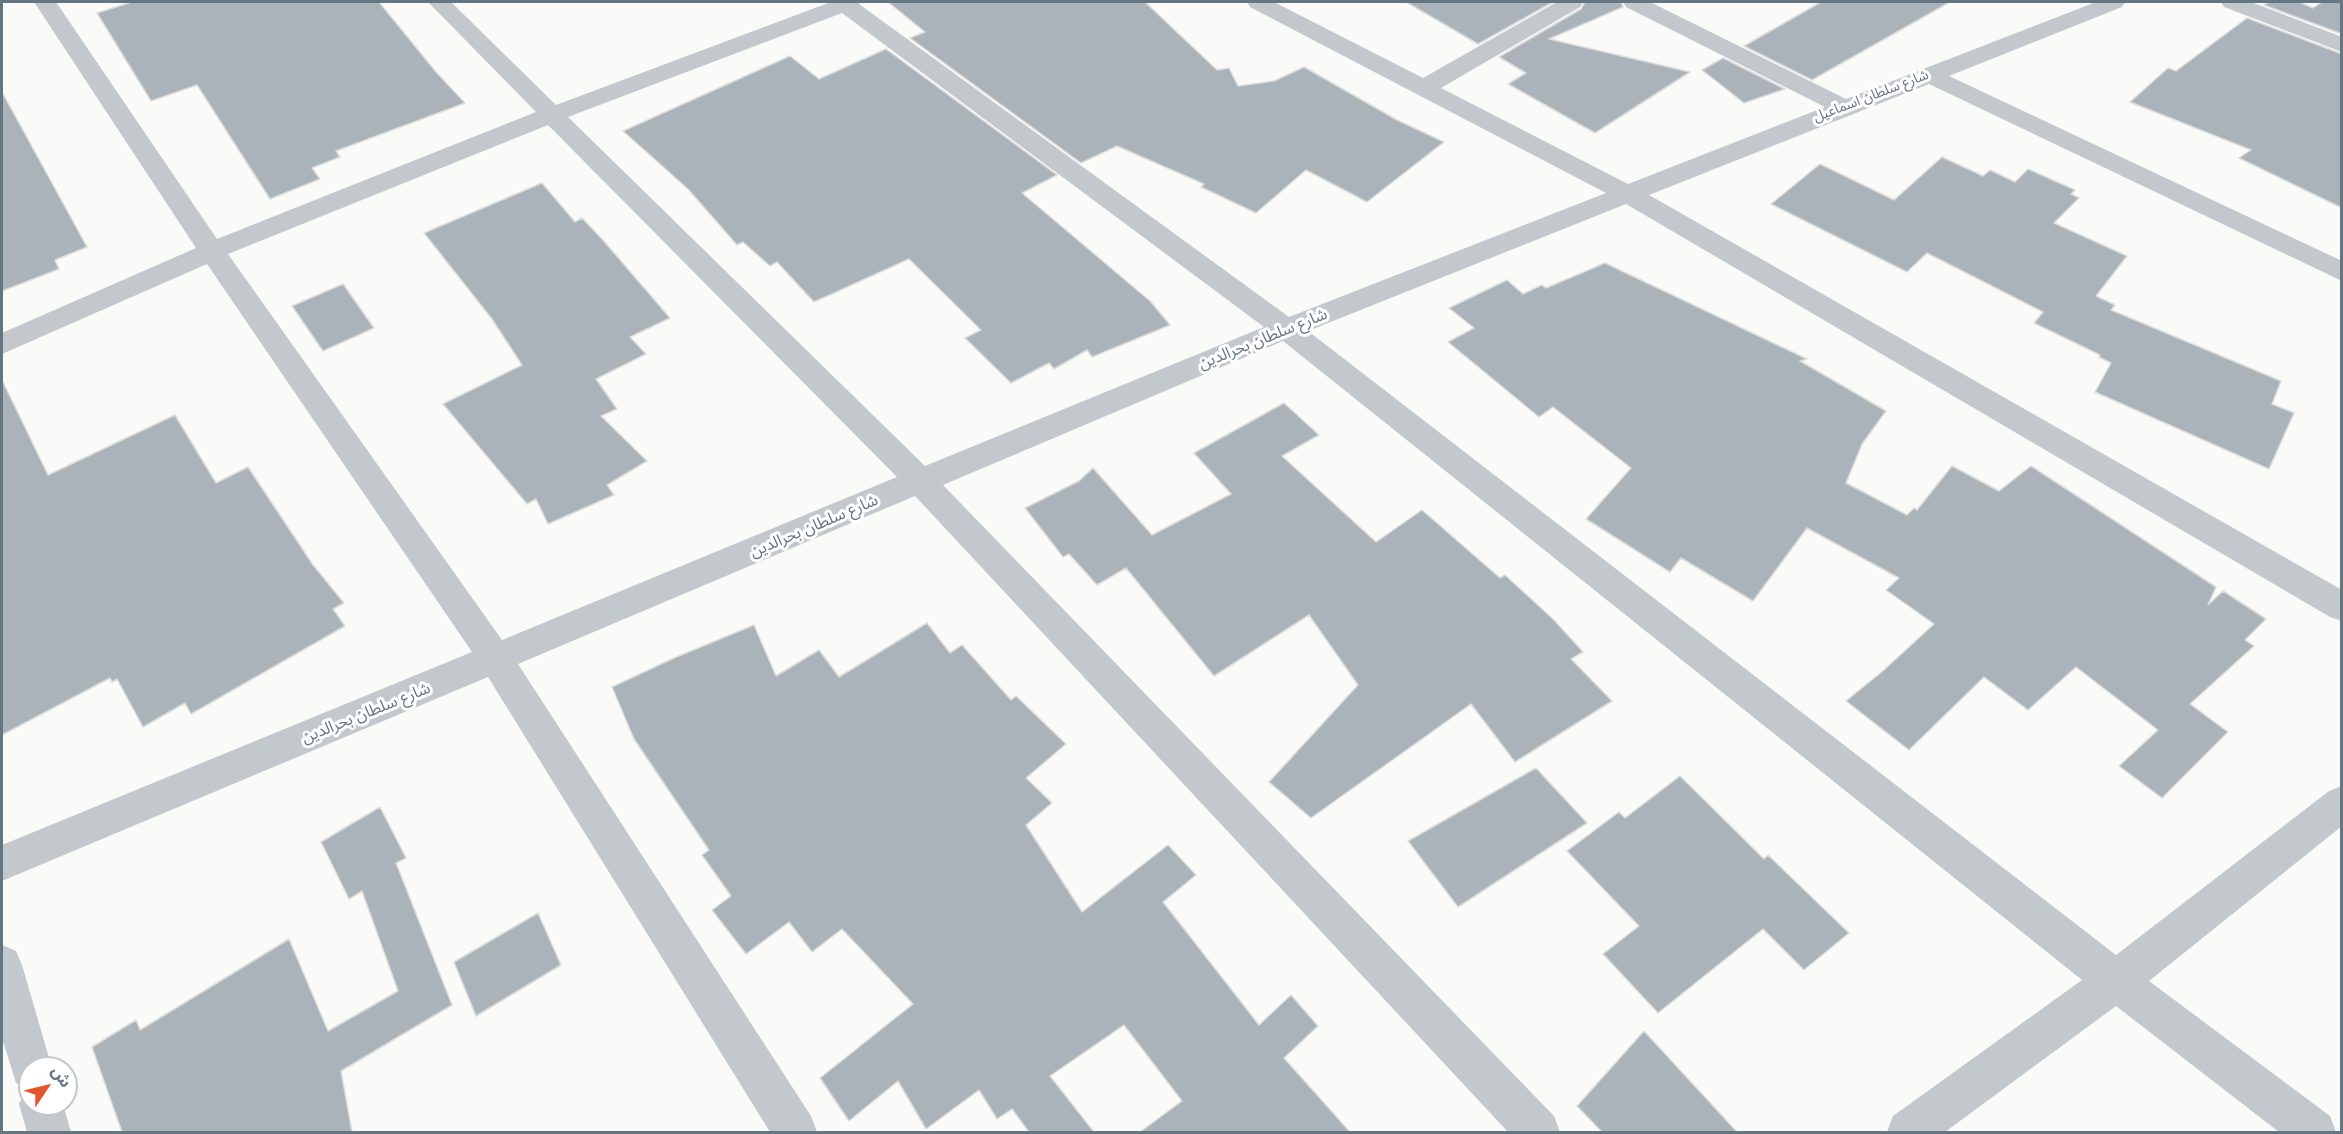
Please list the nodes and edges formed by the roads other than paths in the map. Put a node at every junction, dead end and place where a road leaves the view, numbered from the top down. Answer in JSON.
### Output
{"nodes":[{"id":1,"x":45,"y":2,"type":"edge"},
{"id":2,"x":439,"y":2,"type":"edge"},
{"id":3,"x":846,"y":2,"type":"edge"},
{"id":4,"x":1258,"y":2,"type":"edge"},
{"id":5,"x":1572,"y":2,"type":"edge"},
{"id":6,"x":1634,"y":2,"type":"edge"},
{"id":7,"x":2114,"y":2,"type":"edge"},
{"id":8,"x":2232,"y":2,"type":"edge"},
{"id":9,"x":2048,"y":5,"type":"dead end"},
{"id":10,"x":2075,"y":17,"type":"junction"},
{"id":11,"x":2342,"y":45,"type":"edge"},
{"id":12,"x":1927,"y":74,"type":"junction"},
{"id":13,"x":1425,"y":87,"type":"junction"},
{"id":14,"x":1843,"y":106,"type":"junction"},
{"id":15,"x":551,"y":115,"type":"junction"},
{"id":16,"x":1629,"y":195,"type":"junction"},
{"id":17,"x":212,"y":251,"type":"junction"},
{"id":18,"x":2342,"y":272,"type":"edge"},
{"id":19,"x":1286,"y":329,"type":"junction"},
{"id":20,"x":2,"y":344,"type":"edge"},
{"id":21,"x":921,"y":482,"type":"junction"},
{"id":22,"x":2342,"y":607,"type":"edge"},
{"id":23,"x":496,"y":659,"type":"junction"},
{"id":24,"x":2342,"y":803,"type":"edge"},
{"id":25,"x":2,"y":863,"type":"edge"},
{"id":26,"x":2,"y":965,"type":"edge"},
{"id":27,"x":2116,"y":981,"type":"junction"},
{"id":28,"x":28,"y":1056,"type":"edge"},
{"id":29,"x":44,"y":1116,"type":"edge"},
{"id":30,"x":49,"y":1132,"type":"edge"},
{"id":31,"x":795,"y":1132,"type":"edge"},
{"id":32,"x":1538,"y":1132,"type":"edge"},
{"id":33,"x":1909,"y":1132,"type":"edge"},
{"id":34,"x":2314,"y":1132,"type":"edge"}],
"edges":[{"from":1,"to":17,"type":"street"},
{"from":2,"to":15,"type":"street"},
{"from":3,"to":15,"type":"street"},
{"from":3,"to":19,"type":"street"},
{"from":4,"to":13,"type":"street"},
{"from":5,"to":13,"type":"street"},
{"from":6,"to":14,"type":"street"},
{"from":7,"to":10,"type":"street","name":"شارع سلطان اسماعيل"},
{"from":8,"to":11,"type":"street"},
{"from":9,"to":10,"type":"street"},
{"from":10,"to":12,"type":"street","name":"شارع سلطان اسماعيل"},
{"from":12,"to":14,"type":"street","name":"شارع سلطان اسماعيل"},
{"from":12,"to":18,"type":"street"},
{"from":13,"to":16,"type":"street"},
{"from":14,"to":16,"type":"street","name":"شارع سلطان اسماعيل"},
{"from":15,"to":17,"type":"street"},
{"from":15,"to":21,"type":"street"},
{"from":16,"to":19,"type":"street","name":"شارع سلطان بحرالدين"},
{"from":16,"to":22,"type":"street"},
{"from":17,"to":20,"type":"street"},
{"from":17,"to":23,"type":"street"},
{"from":19,"to":21,"type":"street","name":"شارع سلطان بحرالدين"},
{"from":19,"to":27,"type":"street"},
{"from":21,"to":23,"type":"street","name":"شارع سلطان بحرالدين"},
{"from":21,"to":32,"type":"street"},
{"from":23,"to":25,"type":"street","name":"شارع سلطان بحرالدين"},
{"from":23,"to":31,"type":"street"},
{"from":24,"to":27,"type":"street"},
{"from":26,"to":28,"type":"street"},
{"from":27,"to":33,"type":"street"},
{"from":27,"to":34,"type":"street"},
{"from":29,"to":30,"type":"street"}]}
